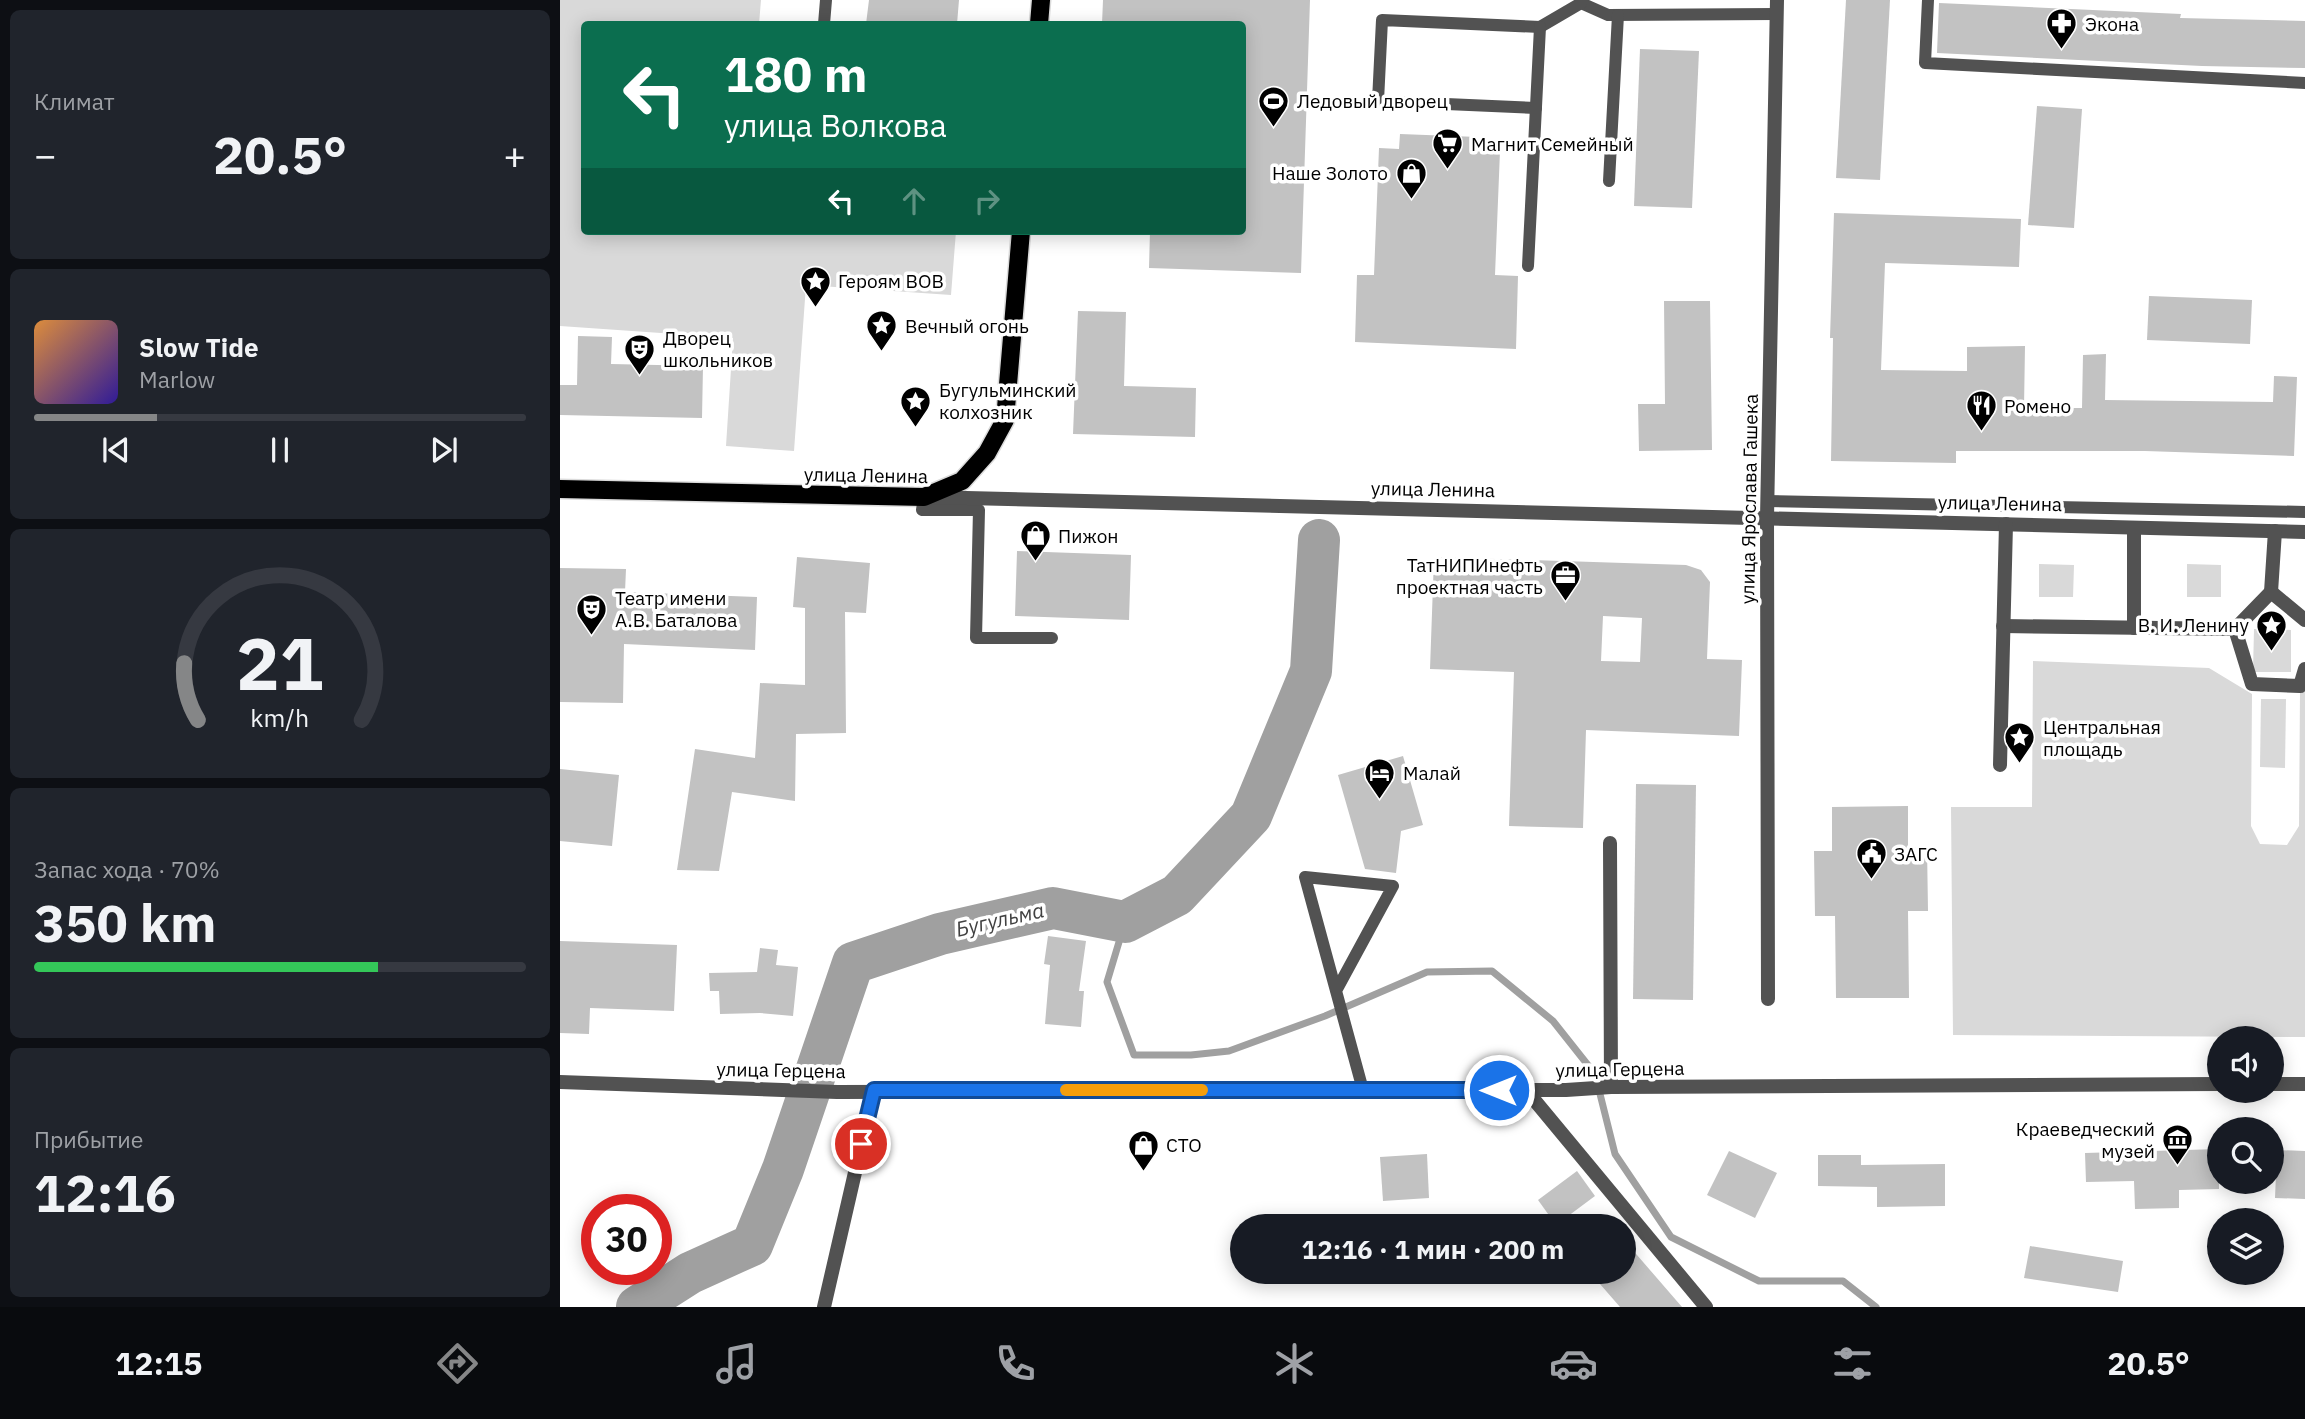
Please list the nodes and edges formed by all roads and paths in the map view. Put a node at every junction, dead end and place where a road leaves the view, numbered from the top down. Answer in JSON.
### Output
{"nodes":[{"id":1,"x":826,"y":0,"type":"edge"},
{"id":2,"x":1041,"y":0,"type":"edge"},
{"id":3,"x":1928,"y":0,"type":"edge"},
{"id":4,"x":1581,"y":2,"type":"edge"},
{"id":5,"x":1776,"y":7,"type":"edge"},
{"id":6,"x":1618,"y":15,"type":"junction"},
{"id":7,"x":824,"y":21,"type":"edge"},
{"id":8,"x":1039,"y":21,"type":"edge"},
{"id":9,"x":1540,"y":27,"type":"junction"},
{"id":10,"x":2305,"y":83,"type":"edge"},
{"id":11,"x":1536,"y":108,"type":"junction"},
{"id":12,"x":1609,"y":181,"type":"dead end"},
{"id":13,"x":1021,"y":235,"type":"edge"},
{"id":14,"x":1528,"y":266,"type":"dead end"},
{"id":15,"x":560,"y":489,"type":"edge"},
{"id":16,"x":924,"y":497,"type":"junction"},
{"id":17,"x":1767,"y":501,"type":"junction"},
{"id":18,"x":2305,"y":512,"type":"edge"},
{"id":19,"x":1767,"y":518,"type":"junction"},
{"id":20,"x":2006,"y":524,"type":"junction"},
{"id":21,"x":2134,"y":527,"type":"junction"},
{"id":22,"x":2275,"y":531,"type":"junction"},
{"id":23,"x":2305,"y":532,"type":"edge"},
{"id":24,"x":2271,"y":592,"type":"junction"},
{"id":25,"x":2305,"y":620,"type":"edge"},
{"id":26,"x":2003,"y":626,"type":"junction"},
{"id":27,"x":2134,"y":628,"type":"junction"},
{"id":28,"x":2235,"y":629,"type":"junction"},
{"id":29,"x":1052,"y":638,"type":"dead end"},
{"id":30,"x":2305,"y":669,"type":"edge"},
{"id":31,"x":2000,"y":765,"type":"dead end"},
{"id":32,"x":1611,"y":843,"type":"dead end"},
{"id":33,"x":1336,"y":991,"type":"junction"},
{"id":34,"x":1768,"y":999,"type":"dead end"},
{"id":35,"x":560,"y":1083,"type":"edge"},
{"id":36,"x":2207,"y":1084,"type":"edge"},
{"id":37,"x":2284,"y":1084,"type":"edge"},
{"id":38,"x":2305,"y":1084,"type":"edge"},
{"id":39,"x":1611,"y":1087,"type":"junction"},
{"id":40,"x":874,"y":1090,"type":"junction"},
{"id":41,"x":1363,"y":1090,"type":"junction"},
{"id":42,"x":1526,"y":1090,"type":"junction"},
{"id":43,"x":824,"y":1307,"type":"edge"},
{"id":44,"x":1706,"y":1307,"type":"edge"}],
"edges":[{"from":1,"to":7,"type":"lane"},
{"from":2,"to":8,"type":"main road"},
{"from":3,"to":10,"type":"lane"},
{"from":4,"to":6,"type":"lane"},
{"from":4,"to":9,"type":"lane"},
{"from":5,"to":6,"type":"lane"},
{"from":5,"to":17,"type":"street","name":"улица Ярослава Гашека"},
{"from":6,"to":12,"type":"lane"},
{"from":9,"to":11,"type":"lane"},
{"from":9,"to":11,"type":"lane"},
{"from":11,"to":14,"type":"lane"},
{"from":13,"to":16,"type":"main road"},
{"from":15,"to":16,"type":"main road","name":"улица Ленина"},
{"from":16,"to":19,"type":"street","name":"улица Ленина"},
{"from":16,"to":29,"type":"lane"},
{"from":17,"to":18,"type":"lane"},
{"from":17,"to":19,"type":"street","name":"улица Ярослава Гашека"},
{"from":19,"to":20,"type":"street","name":"улица Ленина"},
{"from":19,"to":34,"type":"street","name":"улица Ярослава Гашека"},
{"from":20,"to":21,"type":"street","name":"улица Ленина"},
{"from":20,"to":26,"type":"street"},
{"from":21,"to":22,"type":"street","name":"улица Ленина"},
{"from":21,"to":27,"type":"street"},
{"from":22,"to":23,"type":"street","name":"улица Ленина"},
{"from":22,"to":24,"type":"street"},
{"from":24,"to":25,"type":"street"},
{"from":24,"to":28,"type":"street"},
{"from":26,"to":27,"type":"street"},
{"from":26,"to":31,"type":"street"},
{"from":27,"to":28,"type":"street"},
{"from":28,"to":30,"type":"street"},
{"from":32,"to":39,"type":"street"},
{"from":33,"to":33,"type":"lane"},
{"from":33,"to":41,"type":"lane"},
{"from":35,"to":40,"type":"street","name":"улица Герцена"},
{"from":36,"to":39,"type":"street","name":"улица Герцена"},
{"from":37,"to":38,"type":"street"},
{"from":39,"to":42,"type":"street","name":"улица Герцена"},
{"from":40,"to":41,"type":"street","name":"улица Герцена"},
{"from":40,"to":43,"type":"street"},
{"from":41,"to":42,"type":"street","name":"улица Герцена"},
{"from":42,"to":44,"type":"street"}]}
